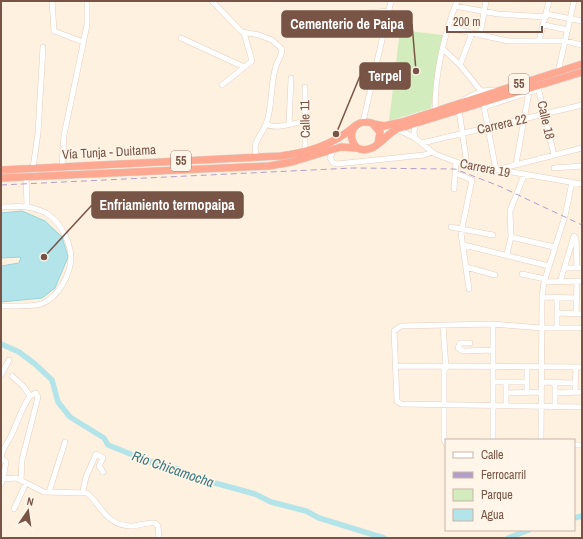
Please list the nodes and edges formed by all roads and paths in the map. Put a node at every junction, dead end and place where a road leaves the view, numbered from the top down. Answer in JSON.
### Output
{"nodes":[{"id":1,"x":52,"y":1,"type":"edge"},
{"id":2,"x":87,"y":1,"type":"edge"},
{"id":3,"x":212,"y":1,"type":"edge"},
{"id":4,"x":391,"y":1,"type":"edge"},
{"id":5,"x":486,"y":1,"type":"edge"},
{"id":6,"x":549,"y":1,"type":"edge"},
{"id":7,"x":574,"y":1,"type":"edge"},
{"id":8,"x":456,"y":3,"type":"edge"},
{"id":9,"x":388,"y":11,"type":"junction"},
{"id":10,"x":484,"y":11,"type":"junction"},
{"id":11,"x":367,"y":12,"type":"dead end"},
{"id":12,"x":546,"y":15,"type":"junction"},
{"id":13,"x":570,"y":18,"type":"junction"},
{"id":14,"x":582,"y":20,"type":"edge"},
{"id":15,"x":544,"y":25,"type":"junction"},
{"id":16,"x":448,"y":28,"type":"junction"},
{"id":17,"x":568,"y":30,"type":"junction"},
{"id":18,"x":244,"y":33,"type":"junction"},
{"id":19,"x":472,"y":33,"type":"junction"},
{"id":20,"x":480,"y":35,"type":"junction"},
{"id":21,"x":182,"y":38,"type":"dead end"},
{"id":22,"x":565,"y":41,"type":"junction"},
{"id":23,"x":83,"y":42,"type":"junction"},
{"id":24,"x":539,"y":42,"type":"junction"},
{"id":25,"x":582,"y":45,"type":"edge"},
{"id":26,"x":43,"y":47,"type":"dead end"},
{"id":27,"x":444,"y":49,"type":"junction"},
{"id":28,"x":582,"y":64,"type":"edge"},
{"id":29,"x":460,"y":65,"type":"junction"},
{"id":30,"x":244,"y":67,"type":"junction"},
{"id":31,"x":558,"y":72,"type":"junction"},
{"id":32,"x":582,"y":72,"type":"edge"},
{"id":33,"x":291,"y":78,"type":"dead end"},
{"id":34,"x":222,"y":85,"type":"dead end"},
{"id":35,"x":304,"y":87,"type":"dead end"},
{"id":36,"x":539,"y":87,"type":"junction"},
{"id":37,"x":481,"y":91,"type":"junction"},
{"id":38,"x":498,"y":91,"type":"junction"},
{"id":39,"x":529,"y":92,"type":"junction"},
{"id":40,"x":582,"y":104,"type":"edge"},
{"id":41,"x":458,"y":107,"type":"junction"},
{"id":42,"x":435,"y":111,"type":"junction"},
{"id":43,"x":545,"y":114,"type":"junction"},
{"id":44,"x":525,"y":119,"type":"junction"},
{"id":45,"x":305,"y":121,"type":"junction"},
{"id":46,"x":363,"y":122,"type":"junction"},
{"id":47,"x":372,"y":123,"type":"junction"},
{"id":48,"x":416,"y":123,"type":"junction"},
{"id":49,"x":266,"y":124,"type":"junction"},
{"id":50,"x":290,"y":124,"type":"junction"},
{"id":51,"x":355,"y":126,"type":"junction"},
{"id":52,"x":488,"y":127,"type":"junction"},
{"id":53,"x":397,"y":128,"type":"junction"},
{"id":54,"x":463,"y":133,"type":"junction"},
{"id":55,"x":415,"y":138,"type":"junction"},
{"id":56,"x":422,"y":143,"type":"junction"},
{"id":57,"x":378,"y":144,"type":"junction"},
{"id":58,"x":357,"y":148,"type":"junction"},
{"id":59,"x":582,"y":148,"type":"edge"},
{"id":60,"x":333,"y":150,"type":"junction"},
{"id":61,"x":305,"y":152,"type":"junction"},
{"id":62,"x":432,"y":152,"type":"junction"},
{"id":63,"x":554,"y":155,"type":"junction"},
{"id":64,"x":257,"y":157,"type":"junction"},
{"id":65,"x":456,"y":162,"type":"junction"},
{"id":66,"x":516,"y":164,"type":"junction"},
{"id":67,"x":467,"y":165,"type":"junction"},
{"id":68,"x":62,"y":166,"type":"junction"},
{"id":69,"x":582,"y":166,"type":"edge"},
{"id":70,"x":1,"y":168,"type":"edge"},
{"id":71,"x":33,"y":168,"type":"junction"},
{"id":72,"x":554,"y":168,"type":"dead end"},
{"id":73,"x":496,"y":170,"type":"junction"},
{"id":74,"x":455,"y":173,"type":"junction"},
{"id":75,"x":524,"y":175,"type":"junction"},
{"id":76,"x":26,"y":176,"type":"junction"},
{"id":77,"x":1,"y":178,"type":"edge"},
{"id":78,"x":572,"y":182,"type":"junction"},
{"id":79,"x":582,"y":184,"type":"edge"},
{"id":80,"x":454,"y":189,"type":"dead end"},
{"id":81,"x":27,"y":206,"type":"junction"},
{"id":82,"x":1,"y":207,"type":"edge"},
{"id":83,"x":451,"y":227,"type":"dead end"},
{"id":84,"x":461,"y":228,"type":"junction"},
{"id":85,"x":493,"y":235,"type":"dead end"},
{"id":86,"x":511,"y":236,"type":"junction"},
{"id":87,"x":464,"y":245,"type":"junction"},
{"id":88,"x":554,"y":247,"type":"junction"},
{"id":89,"x":507,"y":254,"type":"junction"},
{"id":90,"x":549,"y":266,"type":"junction"},
{"id":91,"x":466,"y":267,"type":"junction"},
{"id":92,"x":564,"y":268,"type":"junction"},
{"id":93,"x":580,"y":268,"type":"edge"},
{"id":94,"x":522,"y":274,"type":"dead end"},
{"id":95,"x":495,"y":275,"type":"dead end"},
{"id":96,"x":545,"y":280,"type":"junction"},
{"id":97,"x":560,"y":282,"type":"junction"},
{"id":98,"x":579,"y":282,"type":"edge"},
{"id":99,"x":469,"y":289,"type":"dead end"},
{"id":100,"x":542,"y":298,"type":"junction"},
{"id":101,"x":558,"y":298,"type":"junction"},
{"id":102,"x":576,"y":298,"type":"junction"},
{"id":103,"x":1,"y":306,"type":"edge"},
{"id":104,"x":558,"y":313,"type":"junction"},
{"id":105,"x":579,"y":314,"type":"edge"},
{"id":106,"x":493,"y":324,"type":"junction"},
{"id":107,"x":557,"y":324,"type":"dead end"},
{"id":108,"x":443,"y":325,"type":"junction"},
{"id":109,"x":542,"y":328,"type":"junction"},
{"id":110,"x":582,"y":328,"type":"edge"},
{"id":111,"x":470,"y":343,"type":"dead end"},
{"id":112,"x":493,"y":350,"type":"junction"},
{"id":113,"x":9,"y":360,"type":"dead end"},
{"id":114,"x":396,"y":366,"type":"junction"},
{"id":115,"x":493,"y":366,"type":"junction"},
{"id":116,"x":527,"y":366,"type":"junction"},
{"id":117,"x":541,"y":366,"type":"junction"},
{"id":118,"x":576,"y":367,"type":"junction"},
{"id":119,"x":582,"y":367,"type":"edge"},
{"id":120,"x":446,"y":368,"type":"junction"},
{"id":121,"x":1,"y":375,"type":"edge"},
{"id":122,"x":12,"y":376,"type":"dead end"},
{"id":123,"x":493,"y":382,"type":"junction"},
{"id":124,"x":506,"y":382,"type":"junction"},
{"id":125,"x":527,"y":382,"type":"junction"},
{"id":126,"x":541,"y":382,"type":"junction"},
{"id":127,"x":555,"y":382,"type":"junction"},
{"id":128,"x":575,"y":382,"type":"junction"},
{"id":129,"x":527,"y":392,"type":"junction"},
{"id":130,"x":541,"y":392,"type":"junction"},
{"id":131,"x":575,"y":392,"type":"junction"},
{"id":132,"x":582,"y":392,"type":"edge"},
{"id":133,"x":506,"y":393,"type":"junction"},
{"id":134,"x":555,"y":393,"type":"junction"},
{"id":135,"x":30,"y":396,"type":"junction"},
{"id":136,"x":445,"y":405,"type":"junction"},
{"id":137,"x":493,"y":406,"type":"junction"},
{"id":138,"x":506,"y":406,"type":"junction"},
{"id":139,"x":540,"y":406,"type":"junction"},
{"id":140,"x":555,"y":406,"type":"junction"},
{"id":141,"x":582,"y":407,"type":"edge"},
{"id":142,"x":493,"y":439,"type":"edge"},
{"id":143,"x":541,"y":439,"type":"edge"},
{"id":144,"x":65,"y":442,"type":"dead end"},
{"id":145,"x":445,"y":442,"type":"edge"},
{"id":146,"x":103,"y":472,"type":"dead end"},
{"id":147,"x":21,"y":480,"type":"junction"},
{"id":148,"x":2,"y":481,"type":"edge"},
{"id":149,"x":26,"y":483,"type":"junction"},
{"id":150,"x":83,"y":491,"type":"junction"},
{"id":151,"x":49,"y":492,"type":"junction"},
{"id":152,"x":14,"y":509,"type":"dead end"},
{"id":153,"x":158,"y":538,"type":"edge"}],
"edges":[{"from":1,"to":23,"type":"street"},
{"from":2,"to":23,"type":"street"},
{"from":3,"to":18,"type":"street"},
{"from":4,"to":9,"type":"street"},
{"from":5,"to":10,"type":"street"},
{"from":6,"to":12,"type":"street"},
{"from":7,"to":13,"type":"street"},
{"from":8,"to":10,"type":"street"},
{"from":8,"to":16,"type":"street"},
{"from":9,"to":11,"type":"street"},
{"from":9,"to":46,"type":"street"},
{"from":10,"to":12,"type":"street"},
{"from":10,"to":20,"type":"street"},
{"from":12,"to":13,"type":"street"},
{"from":12,"to":15,"type":"street"},
{"from":13,"to":14,"type":"street"},
{"from":13,"to":17,"type":"street"},
{"from":15,"to":17,"type":"street"},
{"from":15,"to":24,"type":"street"},
{"from":16,"to":19,"type":"street"},
{"from":16,"to":27,"type":"street"},
{"from":17,"to":22,"type":"street"},
{"from":18,"to":30,"type":"street"},
{"from":18,"to":49,"type":"street"},
{"from":19,"to":20,"type":"street"},
{"from":19,"to":29,"type":"street"},
{"from":20,"to":24,"type":"street"},
{"from":21,"to":30,"type":"street"},
{"from":22,"to":24,"type":"street"},
{"from":22,"to":25,"type":"street"},
{"from":22,"to":31,"type":"street"},
{"from":23,"to":68,"type":"street"},
{"from":26,"to":71,"type":"street"},
{"from":27,"to":29,"type":"street"},
{"from":27,"to":42,"type":"street"},
{"from":28,"to":31,"type":"highway","number":"55"},
{"from":29,"to":37,"type":"street"},
{"from":30,"to":34,"type":"street"},
{"from":31,"to":38,"type":"highway","number":"55"},
{"from":32,"to":36,"type":"highway","number":"55"},
{"from":33,"to":50,"type":"street"},
{"from":35,"to":45,"type":"street","name":"Calle 11"},
{"from":36,"to":39,"type":"street"},
{"from":36,"to":41,"type":"highway","number":"55"},
{"from":36,"to":43,"type":"street","name":"Calle 18"},
{"from":37,"to":38,"type":"street"},
{"from":37,"to":41,"type":"street"},
{"from":38,"to":41,"type":"highway","number":"55"},
{"from":39,"to":44,"type":"street"},
{"from":39,"to":52,"type":"street"},
{"from":40,"to":43,"type":"street","name":"Carrera 22"},
{"from":41,"to":42,"type":"highway","number":"55"},
{"from":41,"to":48,"type":"highway","number":"55"},
{"from":41,"to":54,"type":"street"},
{"from":42,"to":47,"type":"highway","number":"55"},
{"from":43,"to":44,"type":"street","name":"Carrera 22"},
{"from":43,"to":63,"type":"street","name":"Calle 18"},
{"from":44,"to":52,"type":"street","name":"Carrera 22"},
{"from":44,"to":66,"type":"street"},
{"from":45,"to":50,"type":"street"},
{"from":45,"to":61,"type":"street","name":"Calle 11"},
{"from":46,"to":47,"type":"highway","number":"55"},
{"from":46,"to":51,"type":"highway","number":"55"},
{"from":47,"to":57,"type":"highway"},
{"from":48,"to":53,"type":"highway","number":"55"},
{"from":48,"to":55,"type":"street"},
{"from":49,"to":50,"type":"street"},
{"from":49,"to":64,"type":"street"},
{"from":51,"to":58,"type":"highway"},
{"from":51,"to":61,"type":"highway","name":"Vía Tunja - Duitama","number":"55"},
{"from":52,"to":54,"type":"street","name":"Carrera 22"},
{"from":52,"to":73,"type":"street"},
{"from":53,"to":55,"type":"street","name":"Carrera 19"},
{"from":53,"to":57,"type":"highway","number":"55"},
{"from":54,"to":56,"type":"street","name":"Carrera 22"},
{"from":54,"to":67,"type":"street"},
{"from":55,"to":56,"type":"street","name":"Carrera 19"},
{"from":56,"to":62,"type":"street","name":"Carrera 19"},
{"from":57,"to":58,"type":"highway","number":"55"},
{"from":58,"to":60,"type":"highway","name":"Vía Tunja - Duitama","number":"55"},
{"from":59,"to":63,"type":"street"},
{"from":60,"to":62,"type":"street"},
{"from":60,"to":76,"type":"highway","name":"Vía Tunja - Duitama","number":"55"},
{"from":61,"to":64,"type":"highway","name":"Vía Tunja - Duitama","number":"55"},
{"from":62,"to":65,"type":"street","name":"Carrera 19"},
{"from":63,"to":66,"type":"street"},
{"from":64,"to":68,"type":"highway","name":"Vía Tunja - Duitama","number":"55"},
{"from":65,"to":67,"type":"street","name":"Carrera 19"},
{"from":65,"to":74,"type":"street"},
{"from":66,"to":73,"type":"street"},
{"from":67,"to":73,"type":"street","name":"Carrera 19"},
{"from":68,"to":71,"type":"highway","name":"Vía Tunja - Duitama","number":"55"},
{"from":69,"to":72,"type":"street"},
{"from":70,"to":71,"type":"highway","name":"Vía Tunja - Duitama","number":"55"},
{"from":73,"to":75,"type":"street","name":"Carrera 19"},
{"from":74,"to":80,"type":"street"},
{"from":74,"to":84,"type":"street"},
{"from":75,"to":78,"type":"street","name":"Carrera 19"},
{"from":75,"to":86,"type":"street"},
{"from":76,"to":77,"type":"highway","name":"Vía Tunja - Duitama","number":"55"},
{"from":76,"to":81,"type":"street"},
{"from":78,"to":79,"type":"street","name":"Carrera 19"},
{"from":78,"to":88,"type":"street"},
{"from":81,"to":82,"type":"street"},
{"from":81,"to":103,"type":"street"},
{"from":83,"to":84,"type":"street"},
{"from":84,"to":85,"type":"street"},
{"from":84,"to":87,"type":"street"},
{"from":86,"to":88,"type":"street"},
{"from":86,"to":89,"type":"street"},
{"from":87,"to":89,"type":"street"},
{"from":87,"to":91,"type":"street"},
{"from":88,"to":90,"type":"street"},
{"from":89,"to":90,"type":"street"},
{"from":90,"to":96,"type":"street"},
{"from":91,"to":95,"type":"street"},
{"from":91,"to":99,"type":"street"},
{"from":92,"to":93,"type":"street"},
{"from":92,"to":93,"type":"street"},
{"from":92,"to":97,"type":"street"},
{"from":94,"to":96,"type":"street"},
{"from":96,"to":97,"type":"street"},
{"from":96,"to":100,"type":"street"},
{"from":97,"to":98,"type":"street"},
{"from":98,"to":102,"type":"street"},
{"from":100,"to":101,"type":"street"},
{"from":100,"to":109,"type":"street"},
{"from":101,"to":102,"type":"street"},
{"from":101,"to":104,"type":"street"},
{"from":102,"to":105,"type":"street"},
{"from":104,"to":105,"type":"street"},
{"from":104,"to":107,"type":"street"},
{"from":106,"to":108,"type":"street"},
{"from":106,"to":109,"type":"street"},
{"from":106,"to":112,"type":"street"},
{"from":108,"to":114,"type":"street"},
{"from":108,"to":120,"type":"street"},
{"from":109,"to":110,"type":"street"},
{"from":109,"to":117,"type":"street"},
{"from":111,"to":112,"type":"street"},
{"from":112,"to":115,"type":"street"},
{"from":113,"to":121,"type":"street"},
{"from":114,"to":120,"type":"street"},
{"from":114,"to":136,"type":"street"},
{"from":115,"to":116,"type":"street"},
{"from":115,"to":120,"type":"street"},
{"from":115,"to":123,"type":"street"},
{"from":116,"to":117,"type":"street"},
{"from":116,"to":125,"type":"street"},
{"from":117,"to":118,"type":"street"},
{"from":117,"to":126,"type":"street"},
{"from":118,"to":119,"type":"street"},
{"from":118,"to":128,"type":"street"},
{"from":120,"to":136,"type":"street"},
{"from":122,"to":135,"type":"street"},
{"from":123,"to":124,"type":"street"},
{"from":123,"to":137,"type":"street"},
{"from":124,"to":125,"type":"street"},
{"from":124,"to":133,"type":"street"},
{"from":125,"to":129,"type":"street"},
{"from":126,"to":127,"type":"street"},
{"from":126,"to":130,"type":"street"},
{"from":127,"to":128,"type":"street"},
{"from":127,"to":134,"type":"street"},
{"from":128,"to":131,"type":"street"},
{"from":129,"to":130,"type":"street"},
{"from":129,"to":133,"type":"street"},
{"from":130,"to":139,"type":"street"},
{"from":131,"to":132,"type":"street"},
{"from":131,"to":134,"type":"street"},
{"from":133,"to":138,"type":"street"},
{"from":134,"to":140,"type":"street"},
{"from":135,"to":147,"type":"street"},
{"from":135,"to":148,"type":"street"},
{"from":136,"to":137,"type":"street"},
{"from":136,"to":145,"type":"street"},
{"from":137,"to":138,"type":"street"},
{"from":137,"to":142,"type":"street"},
{"from":138,"to":139,"type":"street"},
{"from":139,"to":140,"type":"street"},
{"from":139,"to":143,"type":"street"},
{"from":140,"to":141,"type":"street"},
{"from":144,"to":151,"type":"street"},
{"from":146,"to":150,"type":"street"},
{"from":147,"to":148,"type":"street"},
{"from":147,"to":149,"type":"street"},
{"from":149,"to":151,"type":"street"},
{"from":149,"to":152,"type":"street"},
{"from":150,"to":151,"type":"street"},
{"from":150,"to":153,"type":"street"}]}
